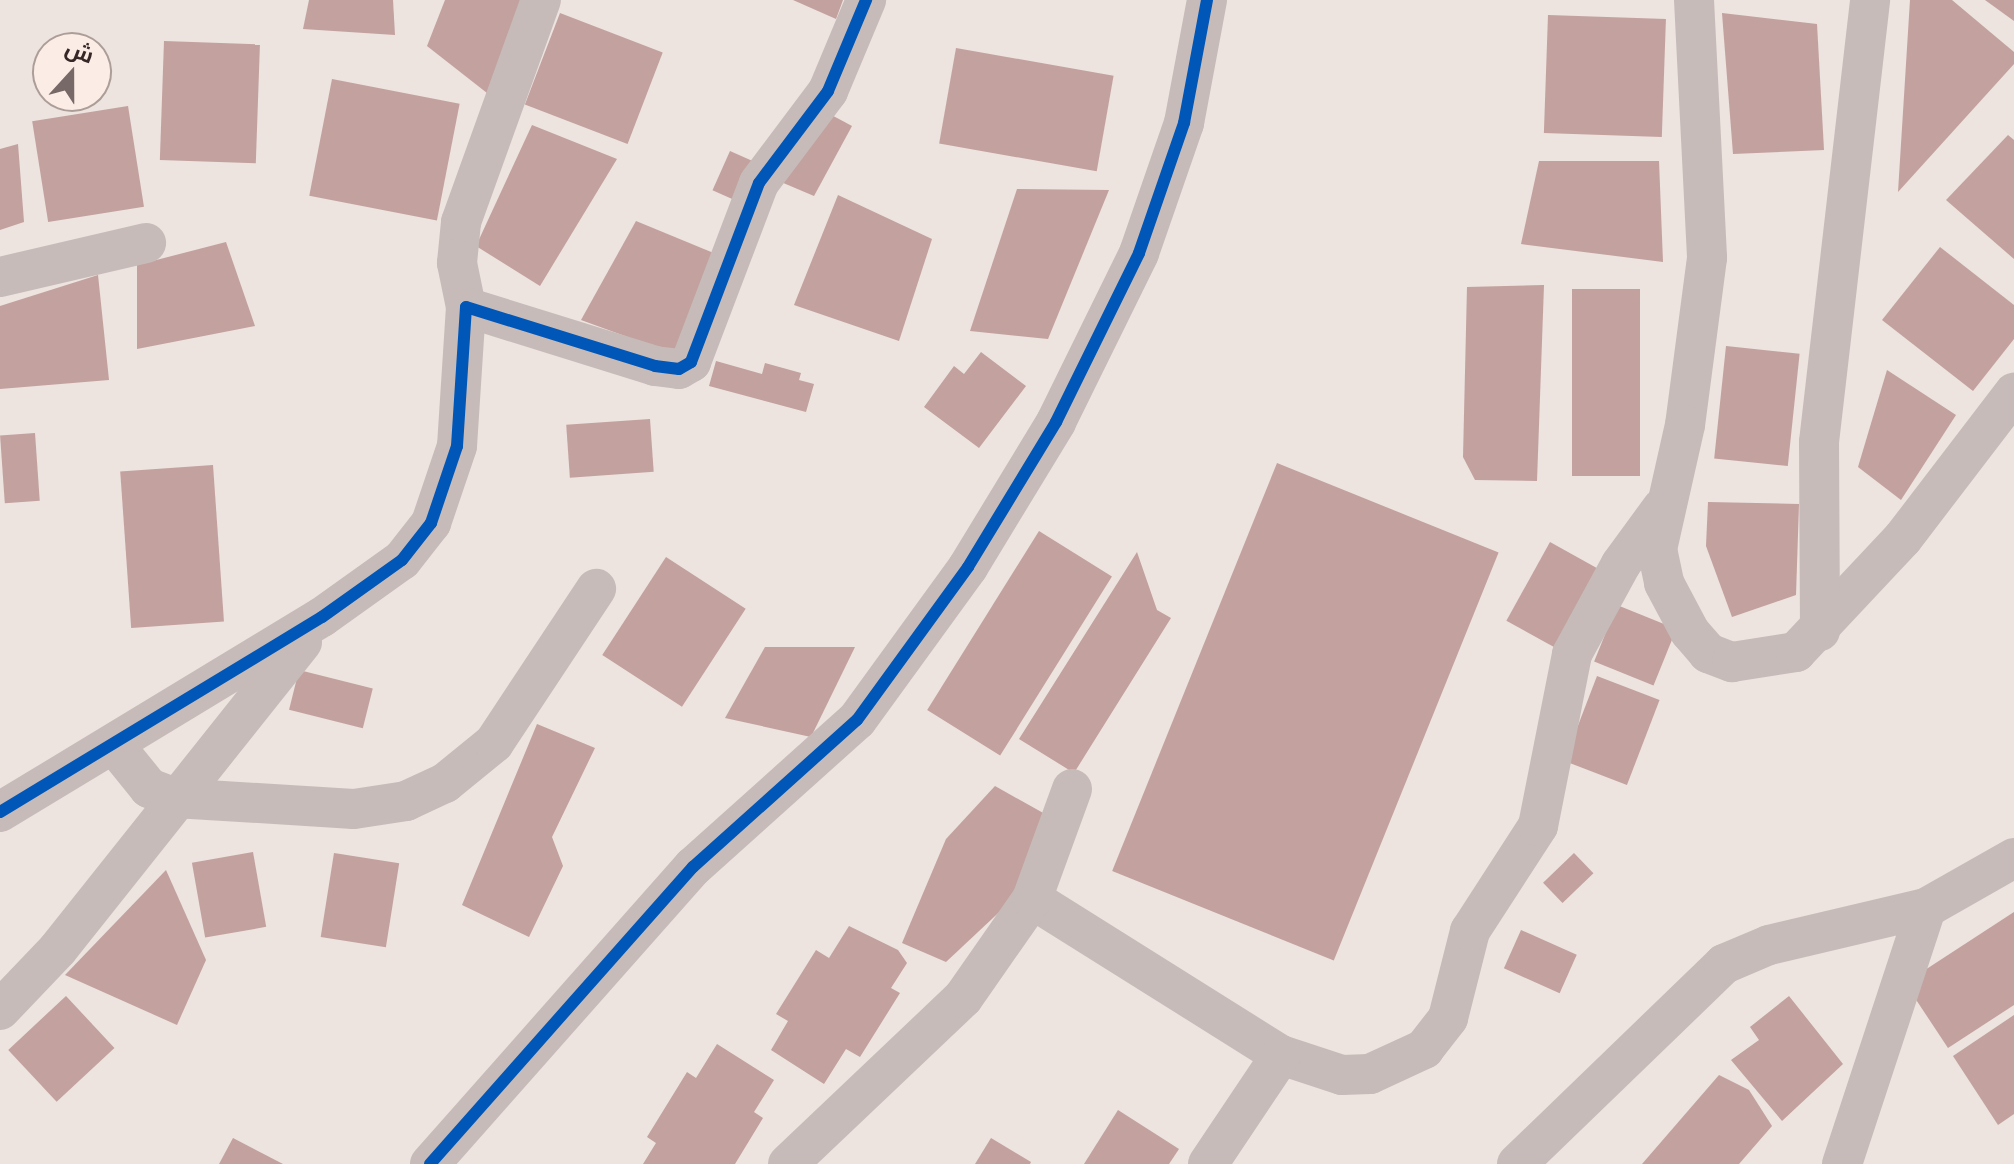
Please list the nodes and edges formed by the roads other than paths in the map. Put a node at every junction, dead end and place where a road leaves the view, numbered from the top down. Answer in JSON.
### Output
{"nodes":[{"id":1,"x":541,"y":0,"type":"edge"},
{"id":2,"x":866,"y":0,"type":"edge"},
{"id":3,"x":1207,"y":0,"type":"edge"},
{"id":4,"x":1694,"y":0,"type":"edge"},
{"id":5,"x":1870,"y":0,"type":"edge"},
{"id":6,"x":146,"y":243,"type":"dead end"},
{"id":7,"x":0,"y":277,"type":"edge"},
{"id":8,"x":466,"y":307,"type":"junction"},
{"id":9,"x":2014,"y":393,"type":"edge"},
{"id":10,"x":1662,"y":508,"type":"junction"},
{"id":11,"x":596,"y":589,"type":"dead end"},
{"id":12,"x":322,"y":617,"type":"junction"},
{"id":13,"x":1820,"y":631,"type":"junction"},
{"id":14,"x":115,"y":746,"type":"junction"},
{"id":15,"x":1072,"y":789,"type":"dead end"},
{"id":16,"x":175,"y":798,"type":"junction"},
{"id":17,"x":0,"y":812,"type":"edge"},
{"id":18,"x":2014,"y":858,"type":"edge"},
{"id":19,"x":1032,"y":899,"type":"junction"},
{"id":20,"x":1926,"y":908,"type":"junction"},
{"id":21,"x":13,"y":983,"type":"edge"},
{"id":22,"x":0,"y":1010,"type":"edge"},
{"id":23,"x":1281,"y":1055,"type":"junction"},
{"id":24,"x":430,"y":1164,"type":"edge"},
{"id":25,"x":788,"y":1164,"type":"edge"},
{"id":26,"x":1208,"y":1164,"type":"edge"},
{"id":27,"x":1517,"y":1164,"type":"edge"},
{"id":28,"x":1842,"y":1164,"type":"edge"}],
"edges":[{"from":1,"to":8,"type":"street"},
{"from":2,"to":8,"type":"street"},
{"from":3,"to":24,"type":"street"},
{"from":4,"to":10,"type":"street"},
{"from":5,"to":13,"type":"street"},
{"from":6,"to":7,"type":"street"},
{"from":8,"to":12,"type":"street"},
{"from":9,"to":13,"type":"street"},
{"from":10,"to":13,"type":"street"},
{"from":10,"to":23,"type":"street"},
{"from":11,"to":16,"type":"street"},
{"from":12,"to":14,"type":"street"},
{"from":12,"to":16,"type":"street"},
{"from":14,"to":16,"type":"street"},
{"from":14,"to":17,"type":"street"},
{"from":15,"to":19,"type":"street"},
{"from":16,"to":21,"type":"street"},
{"from":18,"to":20,"type":"street"},
{"from":19,"to":23,"type":"street"},
{"from":19,"to":25,"type":"street"},
{"from":20,"to":27,"type":"street"},
{"from":20,"to":28,"type":"street"},
{"from":21,"to":22,"type":"street"},
{"from":23,"to":26,"type":"street"}]}
